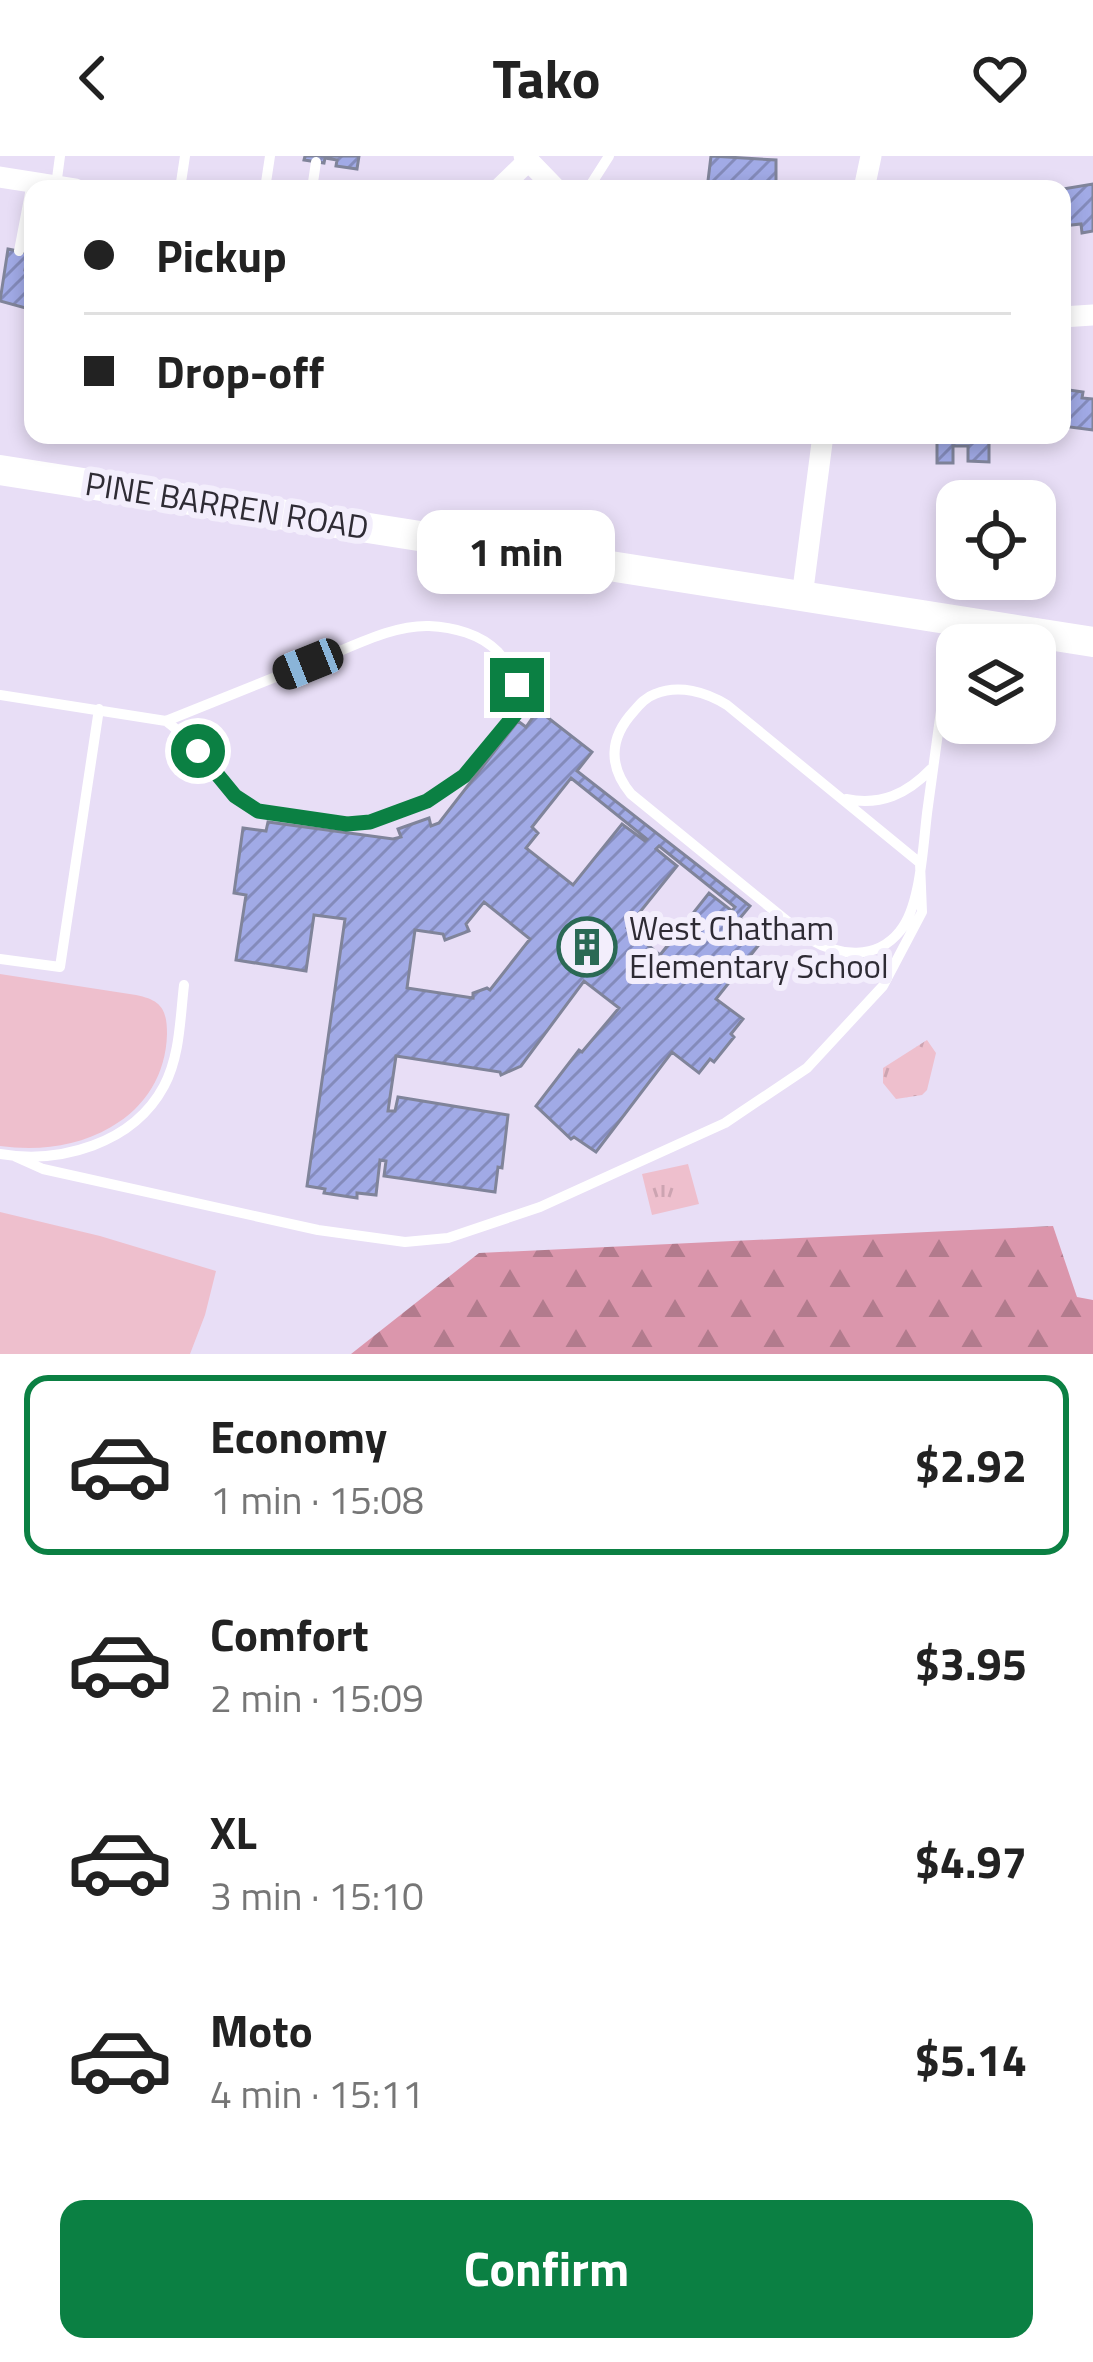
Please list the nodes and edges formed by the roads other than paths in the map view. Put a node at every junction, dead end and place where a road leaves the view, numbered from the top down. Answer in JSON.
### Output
{"nodes":[{"id":1,"x":526,"y":158,"type":"edge"},
{"id":2,"x":316,"y":162,"type":"dead end"},
{"id":3,"x":3,"y":170,"type":"edge"},
{"id":4,"x":36,"y":180,"type":"edge"},
{"id":5,"x":313,"y":180,"type":"edge"},
{"id":6,"x":547,"y":180,"type":"edge"},
{"id":7,"x":24,"y":242,"type":"edge"},
{"id":8,"x":19,"y":251,"type":"dead end"},
{"id":9,"x":822,"y":444,"type":"edge"},
{"id":10,"x":0,"y":470,"type":"edge"},
{"id":11,"x":802,"y":597,"type":"junction"},
{"id":12,"x":954,"y":620,"type":"junction"},
{"id":13,"x":1093,"y":642,"type":"edge"},
{"id":14,"x":0,"y":695,"type":"edge"},
{"id":15,"x":99,"y":709,"type":"junction"},
{"id":16,"x":166,"y":721,"type":"junction"},
{"id":17,"x":933,"y":767,"type":"junction"},
{"id":18,"x":841,"y":798,"type":"junction"},
{"id":19,"x":920,"y":863,"type":"junction"},
{"id":20,"x":0,"y":959,"type":"edge"},
{"id":21,"x":184,"y":985,"type":"dead end"},
{"id":22,"x":0,"y":1154,"type":"edge"},
{"id":23,"x":14,"y":1156,"type":"junction"}],
"edges":[{"from":1,"to":6,"type":"street"},
{"from":2,"to":5,"type":"lane"},
{"from":3,"to":4,"type":"street"},
{"from":7,"to":8,"type":"lane"},
{"from":9,"to":11,"type":"street"},
{"from":10,"to":11,"type":"main road","name":"PINE BARREN ROAD"},
{"from":11,"to":12,"type":"main road","name":"PINE BARREN ROAD"},
{"from":12,"to":13,"type":"main road","name":"PINE BARREN ROAD"},
{"from":12,"to":17,"type":"lane"},
{"from":14,"to":15,"type":"lane"},
{"from":15,"to":16,"type":"lane"},
{"from":15,"to":20,"type":"lane"},
{"from":16,"to":16,"type":"lane"},
{"from":17,"to":18,"type":"lane"},
{"from":17,"to":19,"type":"lane"},
{"from":18,"to":19,"type":"lane"},
{"from":18,"to":19,"type":"lane"},
{"from":19,"to":23,"type":"lane"},
{"from":21,"to":23,"type":"lane"},
{"from":22,"to":23,"type":"lane"}]}
